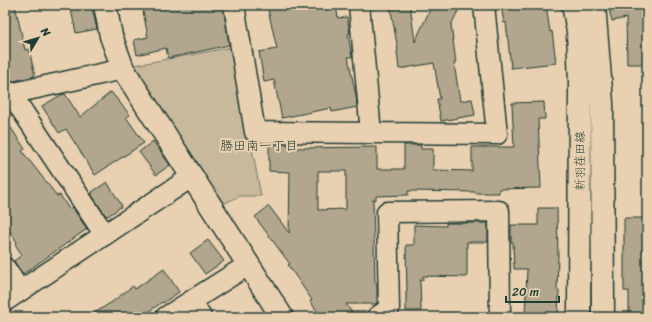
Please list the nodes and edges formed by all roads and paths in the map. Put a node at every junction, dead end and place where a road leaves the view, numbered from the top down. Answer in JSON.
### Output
{"nodes":[{"id":1,"x":105,"y":5,"type":"edge"},
{"id":2,"x":234,"y":5,"type":"edge"},
{"id":3,"x":359,"y":5,"type":"edge"},
{"id":4,"x":484,"y":5,"type":"edge"},
{"id":5,"x":573,"y":5,"type":"edge"},
{"id":6,"x":594,"y":5,"type":"edge"},
{"id":7,"x":123,"y":69,"type":"junction"},
{"id":8,"x":8,"y":94,"type":"edge"},
{"id":9,"x":371,"y":133,"type":"junction"},
{"id":10,"x":193,"y":176,"type":"junction"},
{"id":11,"x":105,"y":235,"type":"junction"},
{"id":12,"x":248,"y":265,"type":"junction"},
{"id":13,"x":5,"y":268,"type":"edge"},
{"id":14,"x":13,"y":296,"type":"edge"},
{"id":15,"x":196,"y":309,"type":"edge"},
{"id":16,"x":166,"y":317,"type":"edge"},
{"id":17,"x":282,"y":317,"type":"edge"},
{"id":18,"x":377,"y":317,"type":"edge"},
{"id":19,"x":500,"y":317,"type":"edge"},
{"id":20,"x":579,"y":317,"type":"edge"},
{"id":21,"x":603,"y":317,"type":"edge"}],
"edges":[{"from":1,"to":7,"type":"street"},
{"from":2,"to":9,"type":"street"},
{"from":3,"to":9,"type":"street"},
{"from":4,"to":9,"type":"street"},
{"from":5,"to":20,"type":"street","name":"新羽荏田線"},
{"from":6,"to":21,"type":"street","name":"新羽荏田線"},
{"from":7,"to":8,"type":"street"},
{"from":7,"to":10,"type":"street"},
{"from":8,"to":11,"type":"street"},
{"from":10,"to":11,"type":"street"},
{"from":10,"to":12,"type":"street"},
{"from":11,"to":14,"type":"street"},
{"from":12,"to":15,"type":"street"},
{"from":12,"to":17,"type":"street"},
{"from":13,"to":14,"type":"street"},
{"from":15,"to":16,"type":"street"},
{"from":18,"to":19,"type":"street"}]}
